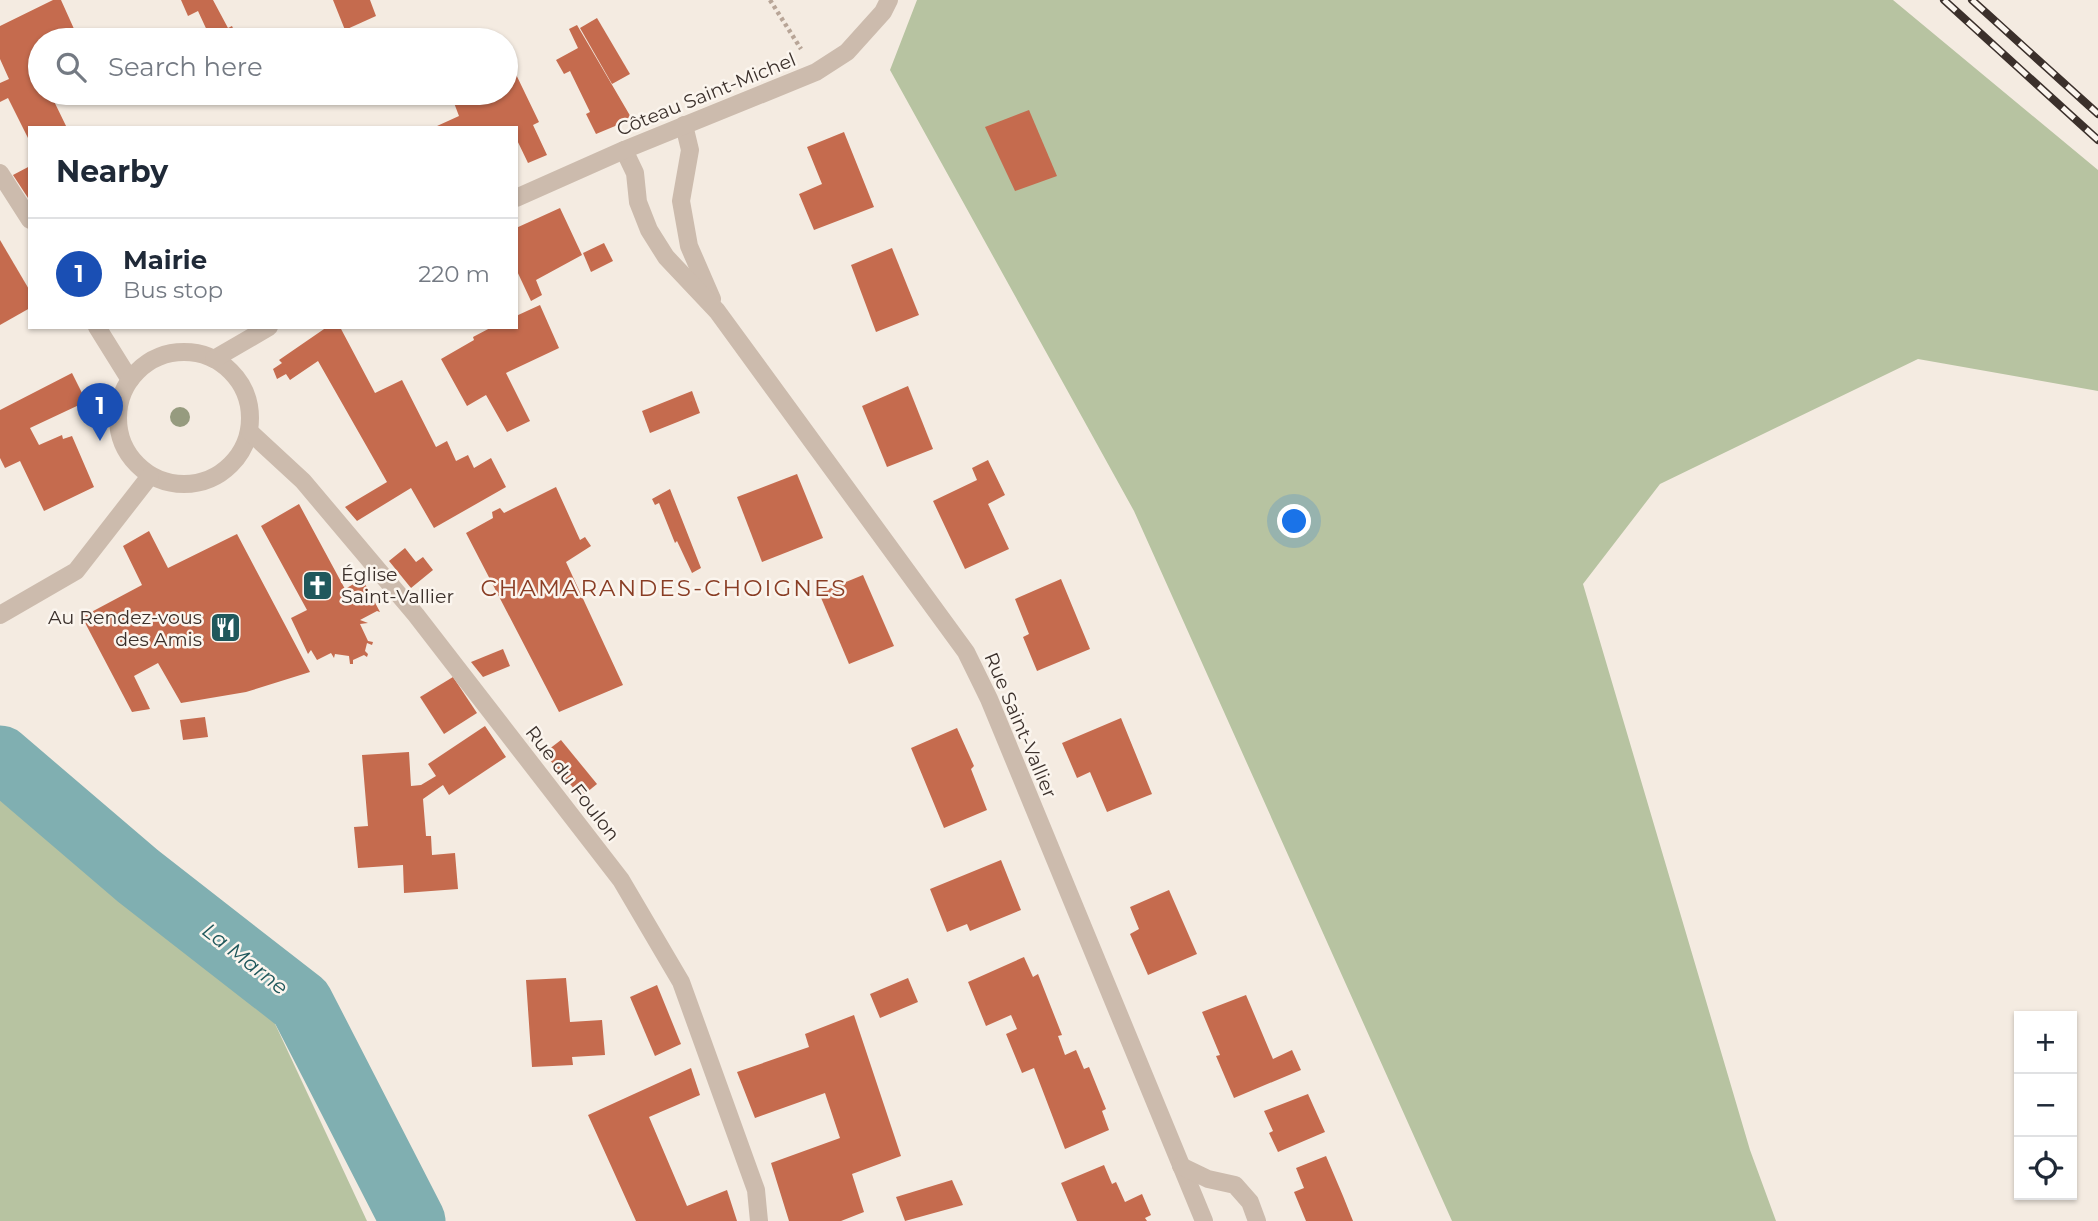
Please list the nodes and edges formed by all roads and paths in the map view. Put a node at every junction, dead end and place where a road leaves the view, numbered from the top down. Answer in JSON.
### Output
{"nodes":[{"id":1,"x":770,"y":0,"type":"edge"},
{"id":2,"x":889,"y":0,"type":"edge"},
{"id":3,"x":800,"y":46,"type":"dead end"},
{"id":4,"x":684,"y":125,"type":"junction"},
{"id":5,"x":624,"y":150,"type":"junction"},
{"id":6,"x":0,"y":173,"type":"edge"},
{"id":7,"x":518,"y":197,"type":"edge"},
{"id":8,"x":28,"y":217,"type":"edge"},
{"id":9,"x":717,"y":312,"type":"junction"},
{"id":10,"x":98,"y":329,"type":"edge"},
{"id":11,"x":266,"y":329,"type":"edge"},
{"id":12,"x":214,"y":359,"type":"junction"},
{"id":13,"x":130,"y":380,"type":"junction"},
{"id":14,"x":250,"y":432,"type":"junction"},
{"id":15,"x":150,"y":476,"type":"junction"},
{"id":16,"x":0,"y":615,"type":"edge"},
{"id":17,"x":1181,"y":1166,"type":"junction"},
{"id":18,"x":760,"y":1221,"type":"edge"},
{"id":19,"x":1204,"y":1221,"type":"edge"},
{"id":20,"x":1257,"y":1221,"type":"edge"}],
"edges":[{"from":1,"to":3,"type":"path"},
{"from":2,"to":4,"type":"street","name":"Côteau Saint-Michel"},
{"from":4,"to":5,"type":"street","name":"Côteau Saint-Michel"},
{"from":4,"to":9,"type":"street","name":"Rue Saint-Vallier"},
{"from":5,"to":7,"type":"street","name":"Côteau Saint-Michel"},
{"from":5,"to":9,"type":"street","name":"Rue Saint-Vallier"},
{"from":6,"to":8,"type":"street"},
{"from":9,"to":17,"type":"street","name":"Rue Saint-Vallier"},
{"from":10,"to":13,"type":"street"},
{"from":11,"to":12,"type":"street"},
{"from":12,"to":13,"type":"street"},
{"from":12,"to":14,"type":"street"},
{"from":13,"to":15,"type":"street"},
{"from":14,"to":15,"type":"street"},
{"from":14,"to":18,"type":"street","name":"Rue du Foulon"},
{"from":15,"to":16,"type":"street"},
{"from":17,"to":19,"type":"street","name":"Rue Saint-Vallier"},
{"from":17,"to":20,"type":"street"}]}
